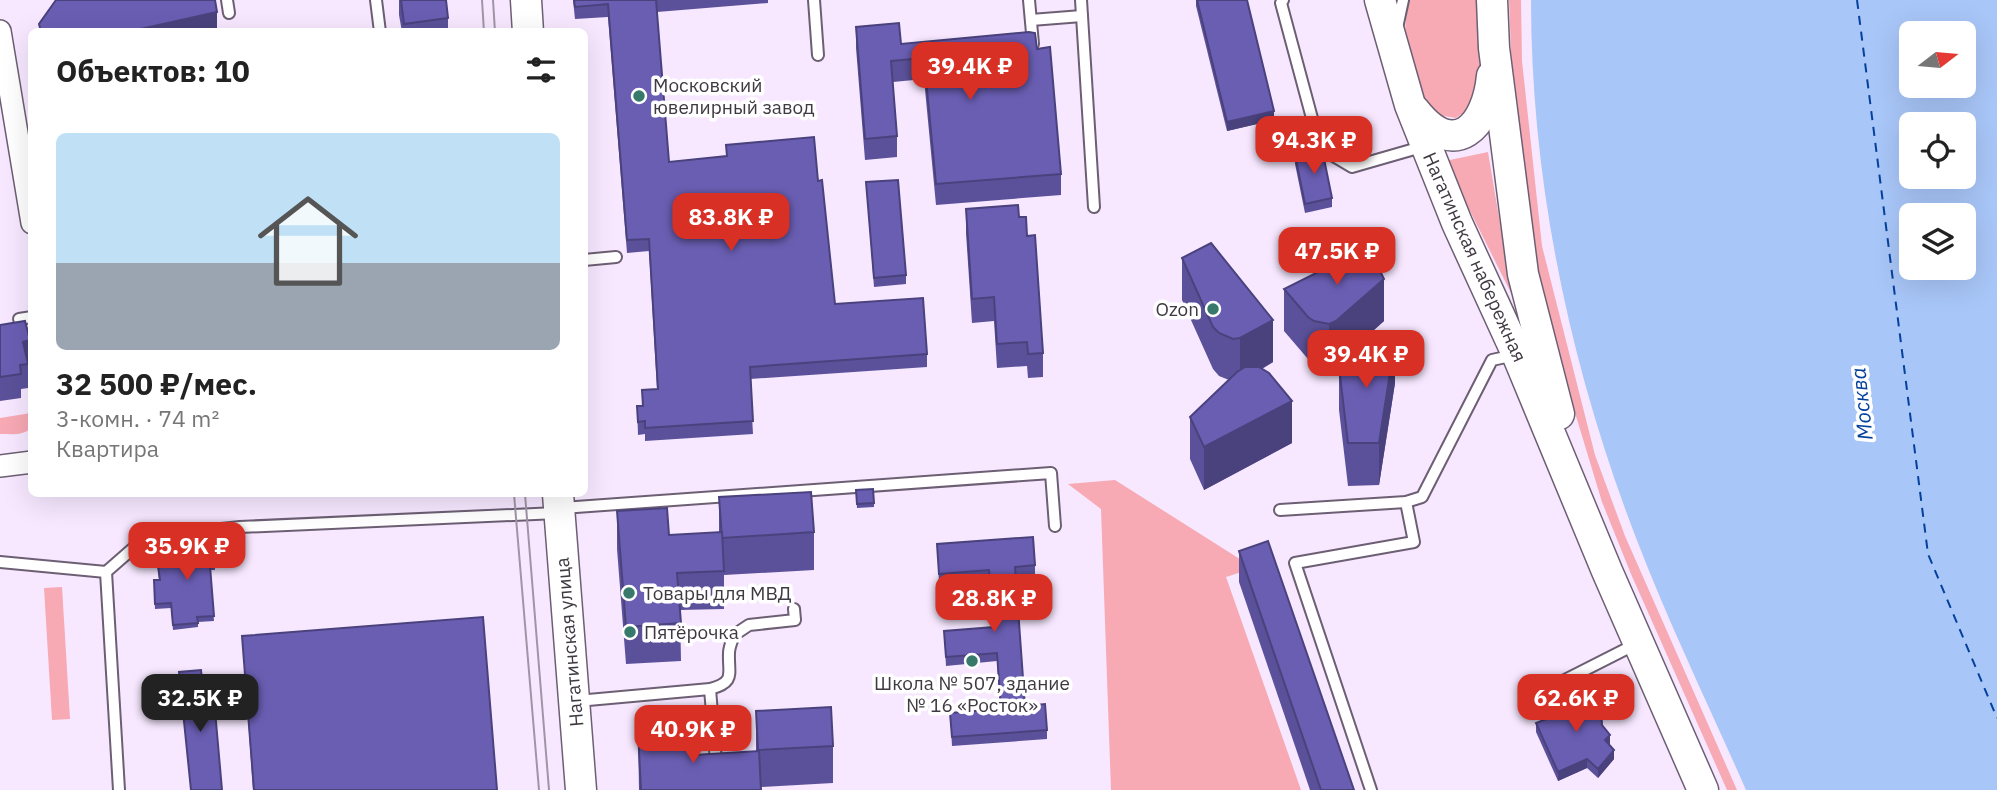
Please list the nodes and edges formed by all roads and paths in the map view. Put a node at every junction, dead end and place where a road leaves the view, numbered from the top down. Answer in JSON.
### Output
{"nodes":[{"id":1,"x":227,"y":0,"type":"edge"},
{"id":2,"x":376,"y":0,"type":"edge"},
{"id":3,"x":526,"y":0,"type":"edge"},
{"id":4,"x":814,"y":0,"type":"edge"},
{"id":5,"x":1029,"y":0,"type":"edge"},
{"id":6,"x":1081,"y":0,"type":"edge"},
{"id":7,"x":1283,"y":0,"type":"edge"},
{"id":8,"x":1380,"y":0,"type":"edge"},
{"id":9,"x":1403,"y":0,"type":"edge"},
{"id":10,"x":1492,"y":0,"type":"edge"},
{"id":11,"x":229,"y":13,"type":"dead end"},
{"id":12,"x":1082,"y":16,"type":"junction"},
{"id":13,"x":1031,"y":20,"type":"junction"},
{"id":14,"x":380,"y":28,"type":"edge"},
{"id":15,"x":528,"y":28,"type":"edge"},
{"id":16,"x":0,"y":31,"type":"edge"},
{"id":17,"x":1033,"y":47,"type":"edge"},
{"id":18,"x":1494,"y":48,"type":"junction"},
{"id":19,"x":1394,"y":50,"type":"junction"},
{"id":20,"x":818,"y":55,"type":"dead end"},
{"id":21,"x":1410,"y":105,"type":"junction"},
{"id":22,"x":1426,"y":146,"type":"junction"},
{"id":23,"x":27,"y":162,"type":"edge"},
{"id":24,"x":1094,"y":207,"type":"dead end"},
{"id":25,"x":616,"y":257,"type":"dead end"},
{"id":26,"x":588,"y":260,"type":"edge"},
{"id":27,"x":28,"y":318,"type":"edge"},
{"id":28,"x":19,"y":319,"type":"edge"},
{"id":29,"x":1517,"y":354,"type":"junction"},
{"id":30,"x":28,"y":462,"type":"edge"},
{"id":31,"x":0,"y":466,"type":"edge"},
{"id":32,"x":1406,"y":502,"type":"junction"},
{"id":33,"x":559,"y":505,"type":"edge"},
{"id":34,"x":1583,"y":509,"type":"junction"},
{"id":35,"x":1280,"y":510,"type":"dead end"},
{"id":36,"x":1055,"y":526,"type":"dead end"},
{"id":37,"x":0,"y":562,"type":"edge"},
{"id":38,"x":106,"y":572,"type":"junction"},
{"id":39,"x":794,"y":609,"type":"dead end"},
{"id":40,"x":1639,"y":643,"type":"junction"},
{"id":41,"x":710,"y":690,"type":"junction"},
{"id":42,"x":575,"y":701,"type":"junction"},
{"id":43,"x":1548,"y":720,"type":"edge"},
{"id":44,"x":716,"y":761,"type":"edge"},
{"id":45,"x":1698,"y":787,"type":"edge"},
{"id":46,"x":119,"y":790,"type":"edge"},
{"id":47,"x":581,"y":790,"type":"edge"},
{"id":48,"x":1371,"y":790,"type":"edge"}],
"edges":[{"from":1,"to":11,"type":"lane"},
{"from":2,"to":14,"type":"lane"},
{"from":3,"to":15,"type":"main road"},
{"from":4,"to":20,"type":"lane"},
{"from":5,"to":13,"type":"lane"},
{"from":6,"to":12,"type":"lane"},
{"from":7,"to":22,"type":"lane"},
{"from":8,"to":19,"type":"main road","name":"Нагатинская набережная"},
{"from":9,"to":19,"type":"lane"},
{"from":10,"to":18,"type":"main road","name":"Нагатинская набережная"},
{"from":12,"to":13,"type":"lane"},
{"from":12,"to":24,"type":"lane"},
{"from":13,"to":17,"type":"lane"},
{"from":16,"to":23,"type":"street"},
{"from":18,"to":21,"type":"main road"},
{"from":18,"to":34,"type":"main road","name":"Нагатинская набережная"},
{"from":19,"to":21,"type":"main road","name":"Нагатинская набережная"},
{"from":21,"to":22,"type":"main road","name":"Нагатинская набережная"},
{"from":22,"to":29,"type":"main road","name":"Нагатинская набережная"},
{"from":25,"to":26,"type":"lane"},
{"from":27,"to":28,"type":"lane"},
{"from":29,"to":32,"type":"lane"},
{"from":29,"to":34,"type":"main road","name":"Нагатинская набережная"},
{"from":30,"to":31,"type":"street"},
{"from":32,"to":35,"type":"lane"},
{"from":32,"to":48,"type":"lane"},
{"from":33,"to":36,"type":"lane"},
{"from":33,"to":38,"type":"lane"},
{"from":33,"to":42,"type":"main road","name":"Нагатинская улица"},
{"from":34,"to":40,"type":"main road","name":"Нагатинская набережная"},
{"from":37,"to":38,"type":"lane"},
{"from":38,"to":46,"type":"lane"},
{"from":39,"to":41,"type":"lane"},
{"from":40,"to":43,"type":"lane"},
{"from":40,"to":45,"type":"main road","name":"Нагатинская набережная"},
{"from":41,"to":42,"type":"lane"},
{"from":41,"to":44,"type":"lane"},
{"from":42,"to":47,"type":"main road","name":"Нагатинская улица"}]}
